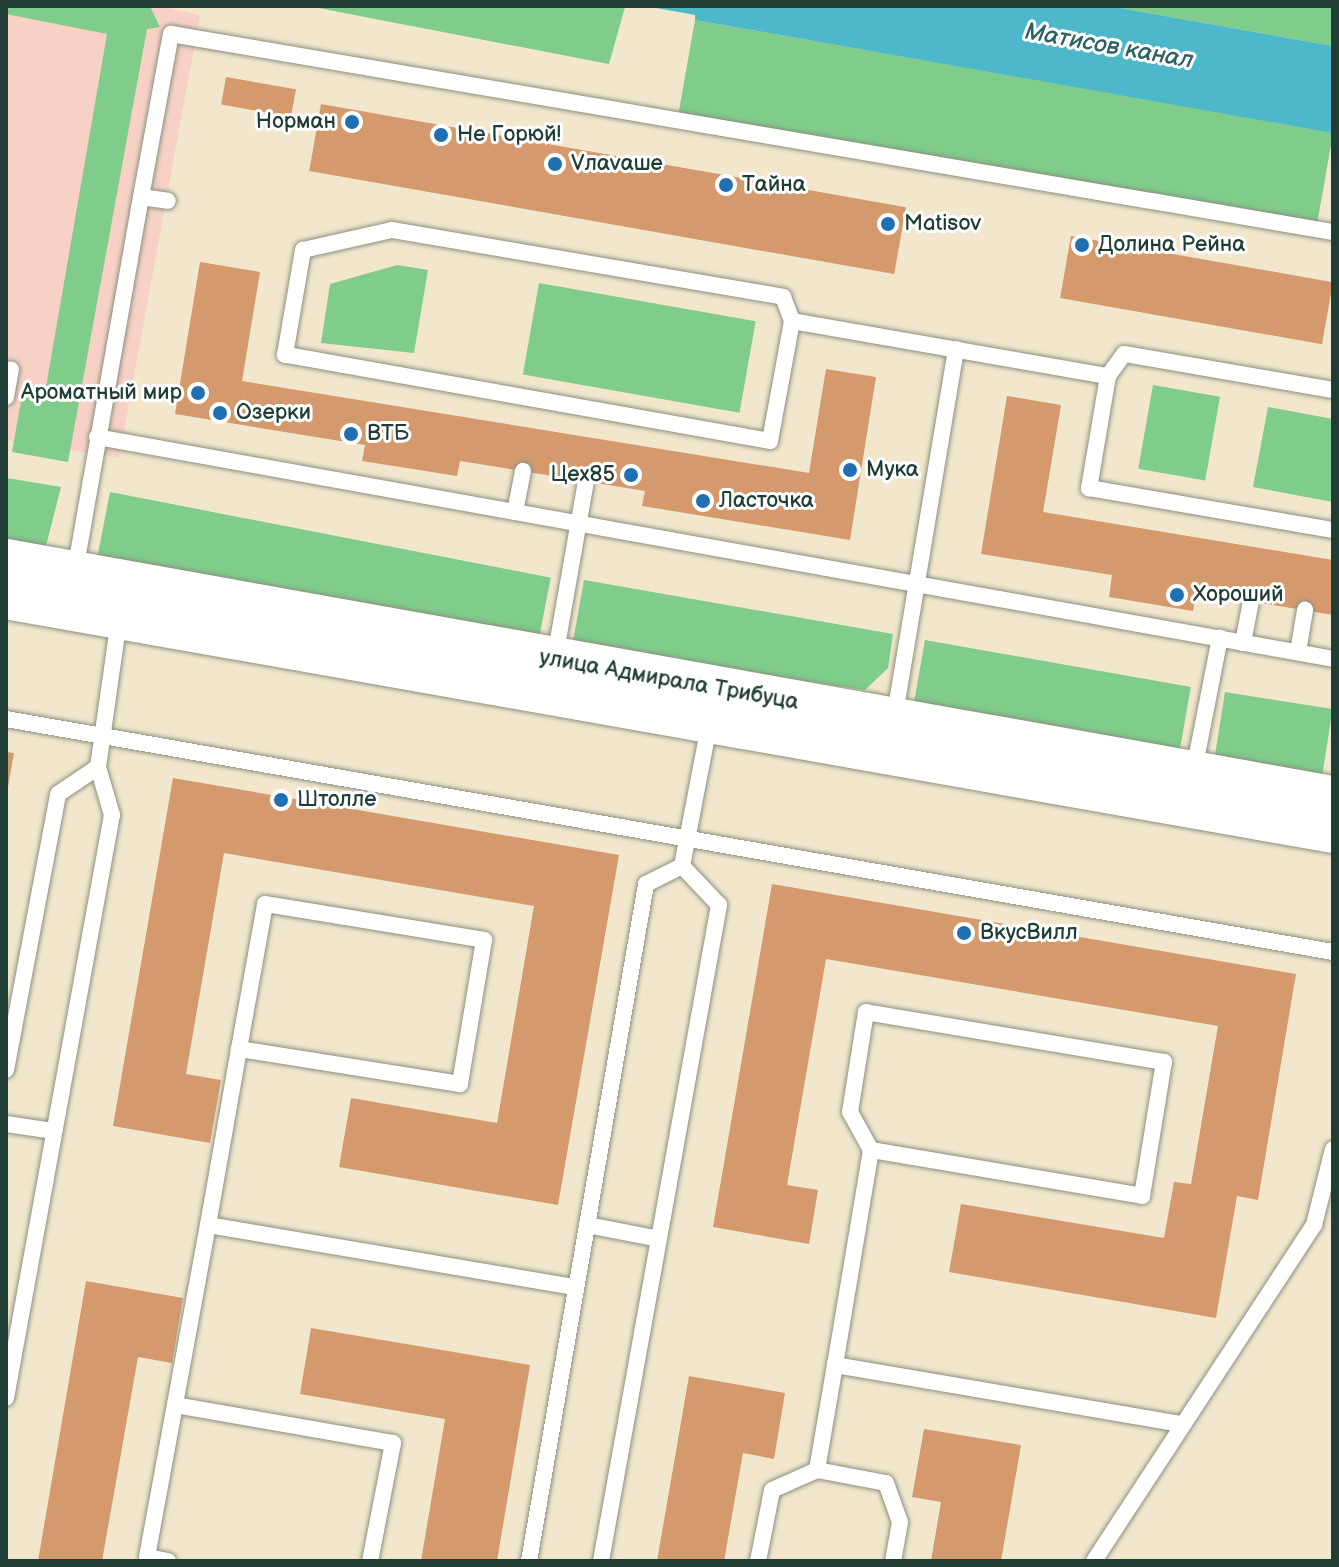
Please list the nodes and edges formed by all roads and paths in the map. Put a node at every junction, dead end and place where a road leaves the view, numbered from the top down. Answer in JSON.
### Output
{"nodes":[{"id":1,"x":141,"y":197,"type":"junction"},
{"id":2,"x":168,"y":201,"type":"dead end"},
{"id":3,"x":1333,"y":232,"type":"edge"},
{"id":4,"x":792,"y":321,"type":"junction"},
{"id":5,"x":956,"y":349,"type":"junction"},
{"id":6,"x":11,"y":369,"type":"dead end"},
{"id":7,"x":1108,"y":376,"type":"junction"},
{"id":8,"x":1333,"y":390,"type":"edge"},
{"id":9,"x":6,"y":392,"type":"edge"},
{"id":10,"x":97,"y":437,"type":"junction"},
{"id":11,"x":523,"y":471,"type":"dead end"},
{"id":12,"x":586,"y":482,"type":"dead end"},
{"id":13,"x":515,"y":512,"type":"junction"},
{"id":14,"x":580,"y":523,"type":"junction"},
{"id":15,"x":1333,"y":530,"type":"edge"},
{"id":16,"x":6,"y":561,"type":"edge"},
{"id":17,"x":916,"y":584,"type":"junction"},
{"id":18,"x":71,"y":591,"type":"junction"},
{"id":19,"x":6,"y":597,"type":"edge"},
{"id":20,"x":123,"y":600,"type":"junction"},
{"id":21,"x":1251,"y":601,"type":"dead end"},
{"id":22,"x":1305,"y":610,"type":"dead end"},
{"id":23,"x":1220,"y":638,"type":"junction"},
{"id":24,"x":1243,"y":643,"type":"junction"},
{"id":25,"x":1298,"y":652,"type":"junction"},
{"id":26,"x":1333,"y":659,"type":"edge"},
{"id":27,"x":552,"y":676,"type":"junction"},
{"id":28,"x":901,"y":676,"type":"junction"},
{"id":29,"x":713,"y":705,"type":"junction"},
{"id":30,"x":6,"y":719,"type":"edge"},
{"id":31,"x":881,"y":729,"type":"junction"},
{"id":32,"x":100,"y":736,"type":"junction"},
{"id":33,"x":98,"y":767,"type":"junction"},
{"id":34,"x":1190,"y":790,"type":"junction"},
{"id":35,"x":1333,"y":798,"type":"edge"},
{"id":36,"x":1333,"y":831,"type":"edge"},
{"id":37,"x":687,"y":838,"type":"junction"},
{"id":38,"x":682,"y":866,"type":"junction"},
{"id":39,"x":1333,"y":952,"type":"edge"},
{"id":40,"x":239,"y":1049,"type":"junction"},
{"id":41,"x":6,"y":1070,"type":"edge"},
{"id":42,"x":6,"y":1124,"type":"edge"},
{"id":43,"x":54,"y":1131,"type":"junction"},
{"id":44,"x":1333,"y":1149,"type":"edge"},
{"id":45,"x":871,"y":1150,"type":"junction"},
{"id":46,"x":208,"y":1225,"type":"junction"},
{"id":47,"x":587,"y":1225,"type":"junction"},
{"id":48,"x":659,"y":1239,"type":"junction"},
{"id":49,"x":576,"y":1287,"type":"junction"},
{"id":50,"x":835,"y":1365,"type":"junction"},
{"id":51,"x":6,"y":1398,"type":"edge"},
{"id":52,"x":175,"y":1405,"type":"junction"},
{"id":53,"x":1181,"y":1424,"type":"junction"},
{"id":54,"x":817,"y":1470,"type":"junction"},
{"id":55,"x":168,"y":1561,"type":"edge"},
{"id":56,"x":370,"y":1561,"type":"edge"},
{"id":57,"x":529,"y":1561,"type":"edge"},
{"id":58,"x":601,"y":1561,"type":"edge"},
{"id":59,"x":758,"y":1561,"type":"edge"},
{"id":60,"x":893,"y":1561,"type":"edge"},
{"id":61,"x":1094,"y":1561,"type":"edge"}],
"edges":[{"from":1,"to":2,"type":"lane"},
{"from":1,"to":3,"type":"lane"},
{"from":1,"to":10,"type":"lane"},
{"from":4,"to":4,"type":"lane"},
{"from":4,"to":5,"type":"lane"},
{"from":5,"to":7,"type":"lane"},
{"from":5,"to":17,"type":"lane"},
{"from":6,"to":9,"type":"lane"},
{"from":7,"to":8,"type":"lane"},
{"from":7,"to":15,"type":"lane"},
{"from":10,"to":13,"type":"lane"},
{"from":10,"to":18,"type":"lane"},
{"from":11,"to":13,"type":"lane"},
{"from":12,"to":14,"type":"lane"},
{"from":13,"to":14,"type":"lane"},
{"from":14,"to":17,"type":"lane"},
{"from":14,"to":27,"type":"lane"},
{"from":16,"to":18,"type":"street","name":"улица Адмирала Трибуца"},
{"from":17,"to":23,"type":"lane"},
{"from":17,"to":28,"type":"lane"},
{"from":18,"to":19,"type":"street","name":"улица Адмирала Трибуца"},
{"from":18,"to":20,"type":"street","name":"улица Адмирала Трибуца"},
{"from":20,"to":27,"type":"street","name":"улица Адмирала Трибуца"},
{"from":20,"to":32,"type":"lane"},
{"from":21,"to":24,"type":"lane"},
{"from":22,"to":25,"type":"lane"},
{"from":23,"to":24,"type":"lane"},
{"from":23,"to":34,"type":"lane"},
{"from":24,"to":25,"type":"lane"},
{"from":25,"to":26,"type":"lane"},
{"from":27,"to":29,"type":"street","name":"улица Адмирала Трибуца"},
{"from":28,"to":31,"type":"lane"},
{"from":28,"to":31,"type":"lane"},
{"from":29,"to":31,"type":"street","name":"улица Адмирала Трибуца"},
{"from":29,"to":37,"type":"lane"},
{"from":30,"to":32,"type":"lane"},
{"from":31,"to":34,"type":"street","name":"улица Адмирала Трибуца"},
{"from":32,"to":33,"type":"lane"},
{"from":32,"to":37,"type":"lane"},
{"from":33,"to":41,"type":"lane"},
{"from":33,"to":43,"type":"lane"},
{"from":34,"to":35,"type":"street","name":"улица Адмирала Трибуца"},
{"from":34,"to":36,"type":"street","name":"улица Адмирала Трибуца"},
{"from":37,"to":38,"type":"lane"},
{"from":37,"to":39,"type":"lane"},
{"from":38,"to":47,"type":"lane"},
{"from":38,"to":48,"type":"lane"},
{"from":40,"to":40,"type":"lane"},
{"from":40,"to":46,"type":"lane"},
{"from":42,"to":43,"type":"lane"},
{"from":43,"to":51,"type":"lane"},
{"from":44,"to":53,"type":"lane"},
{"from":45,"to":45,"type":"lane"},
{"from":45,"to":50,"type":"lane"},
{"from":46,"to":49,"type":"lane"},
{"from":46,"to":52,"type":"lane"},
{"from":47,"to":48,"type":"lane"},
{"from":47,"to":49,"type":"lane"},
{"from":48,"to":58,"type":"lane"},
{"from":49,"to":57,"type":"lane"},
{"from":50,"to":53,"type":"lane"},
{"from":50,"to":54,"type":"lane"},
{"from":52,"to":55,"type":"lane"},
{"from":52,"to":56,"type":"lane"},
{"from":53,"to":61,"type":"lane"},
{"from":54,"to":59,"type":"lane"},
{"from":54,"to":60,"type":"lane"}]}
